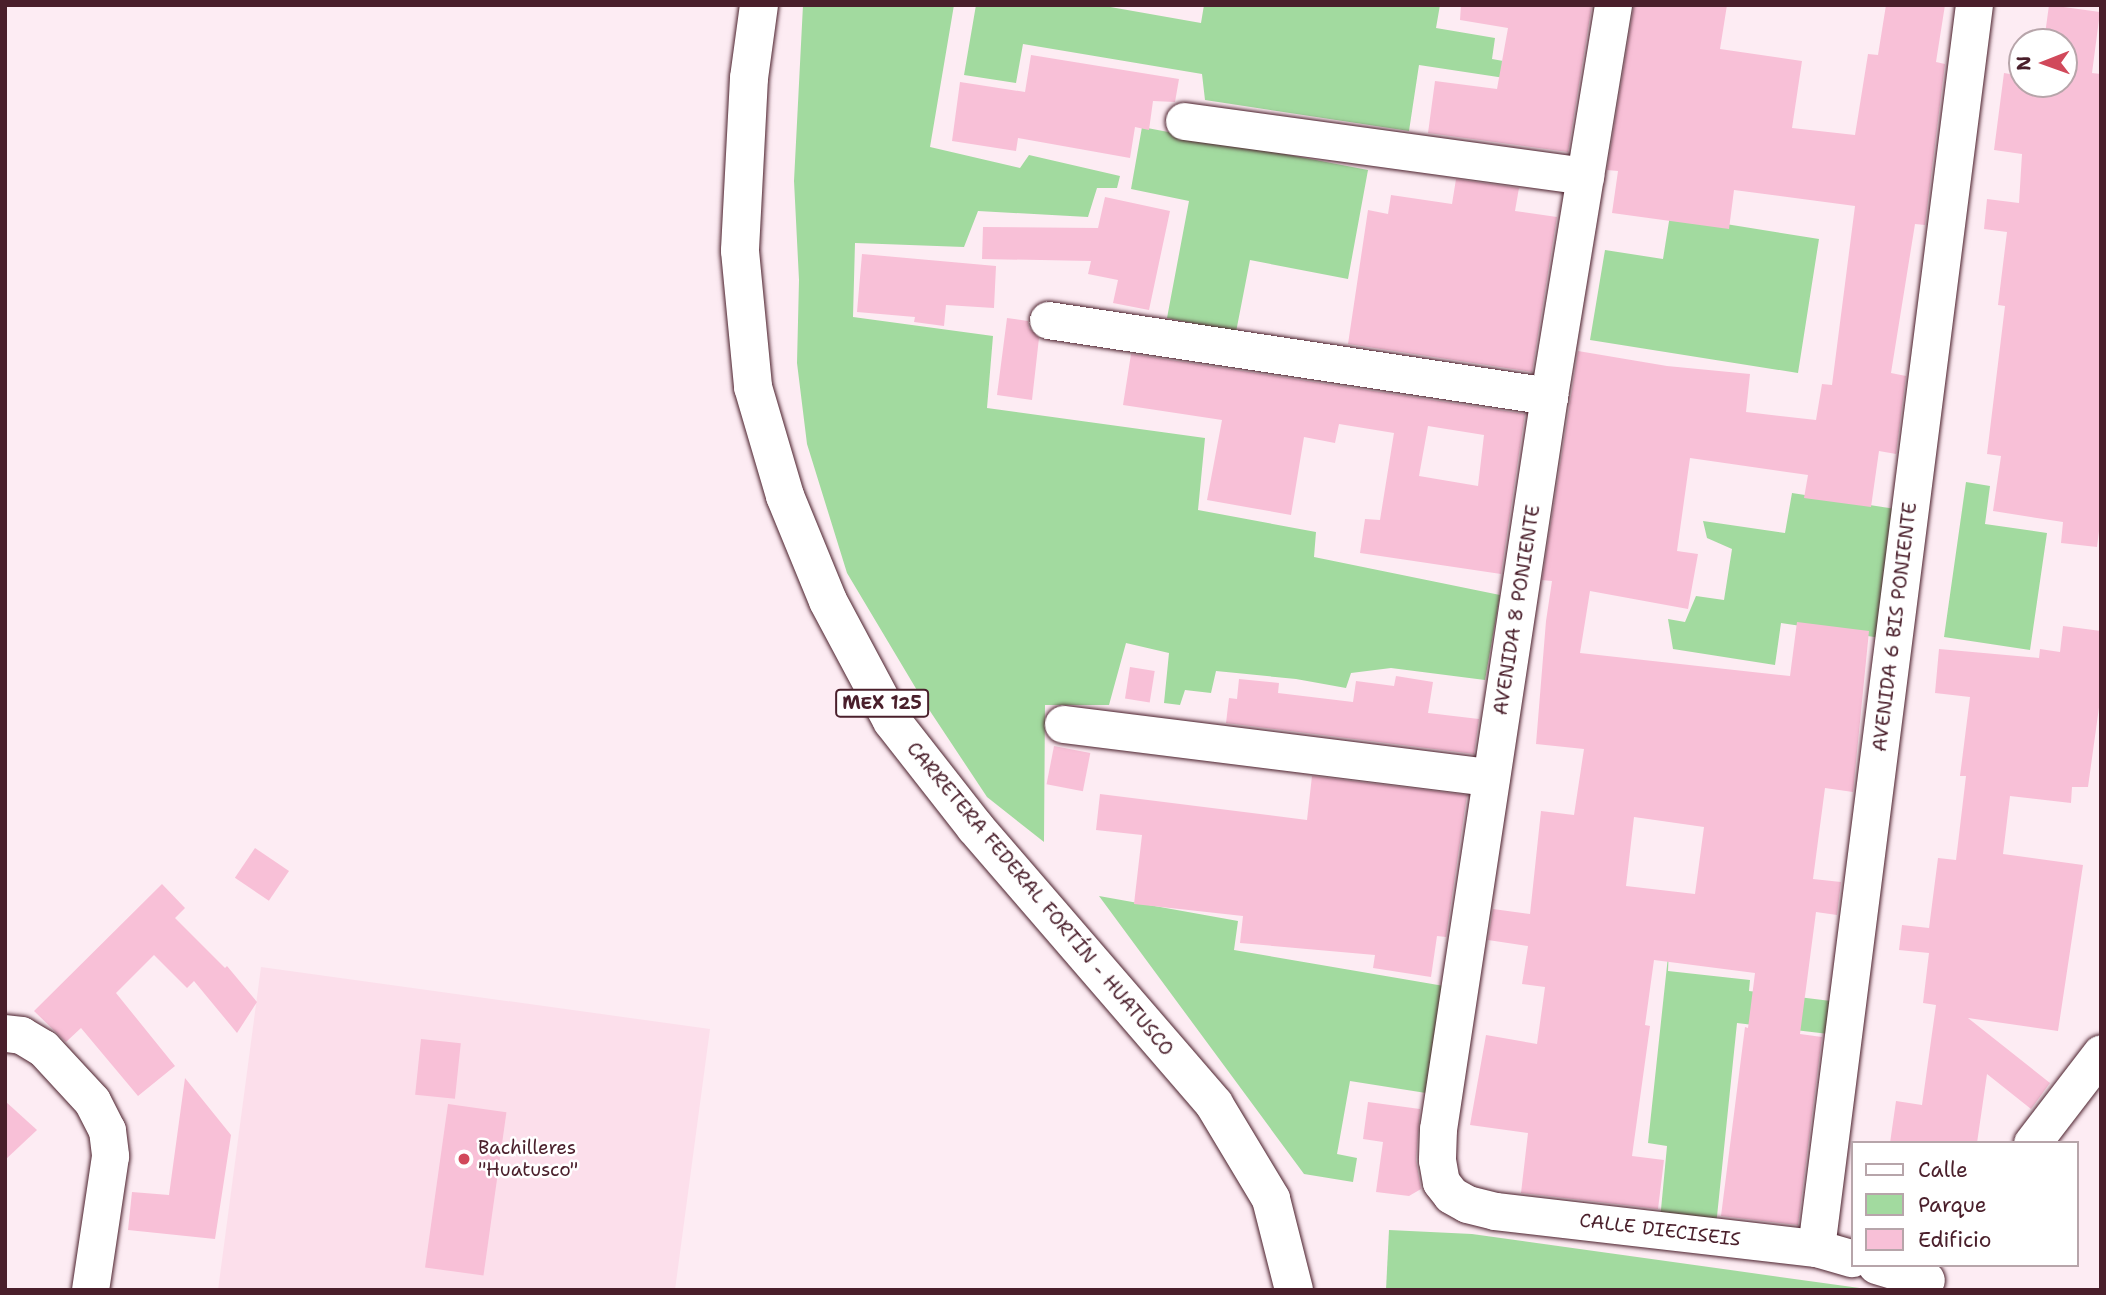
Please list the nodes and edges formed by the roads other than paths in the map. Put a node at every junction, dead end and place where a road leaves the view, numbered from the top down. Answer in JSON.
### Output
{"nodes":[{"id":1,"x":758,"y":5,"type":"edge"},
{"id":2,"x":1613,"y":5,"type":"edge"},
{"id":3,"x":1974,"y":5,"type":"edge"},
{"id":4,"x":1184,"y":121,"type":"dead end"},
{"id":5,"x":1586,"y":176,"type":"junction"},
{"id":6,"x":1048,"y":320,"type":"dead end"},
{"id":7,"x":1549,"y":396,"type":"junction"},
{"id":8,"x":1063,"y":724,"type":"dead end"},
{"id":9,"x":1491,"y":777,"type":"junction"},
{"id":10,"x":5,"y":1033,"type":"edge"},
{"id":11,"x":2101,"y":1053,"type":"edge"},
{"id":12,"x":2034,"y":1141,"type":"edge"},
{"id":13,"x":1467,"y":1204,"type":"joint"},
{"id":14,"x":1816,"y":1248,"type":"junction"},
{"id":15,"x":1850,"y":1257,"type":"edge"},
{"id":16,"x":1884,"y":1267,"type":"edge"},
{"id":17,"x":1927,"y":1278,"type":"edge"},
{"id":18,"x":90,"y":1290,"type":"edge"},
{"id":19,"x":1294,"y":1290,"type":"edge"}],
"edges":[{"from":1,"to":19,"type":"main road","name":"CARRETERA FEDERAL FORTÍN - HUATUSCO","number":"MEX 125"},
{"from":2,"to":5,"type":"street","name":"AVENIDA 8 PONIENTE"},
{"from":3,"to":14,"type":"street","name":"AVENIDA 6 BIS PONIENTE"},
{"from":4,"to":5,"type":"street"},
{"from":5,"to":7,"type":"street","name":"AVENIDA 8 PONIENTE"},
{"from":6,"to":7,"type":"street"},
{"from":7,"to":9,"type":"street","name":"AVENIDA 8 PONIENTE"},
{"from":8,"to":9,"type":"street"},
{"from":9,"to":13,"type":"street","name":"AVENIDA 8 PONIENTE"},
{"from":10,"to":18,"type":"street"},
{"from":11,"to":12,"type":"street"},
{"from":13,"to":14,"type":"street","name":"CALLE DIECISEIS"},
{"from":14,"to":15,"type":"street","name":"CALLE DIECISEIS"},
{"from":16,"to":17,"type":"street"}]}
